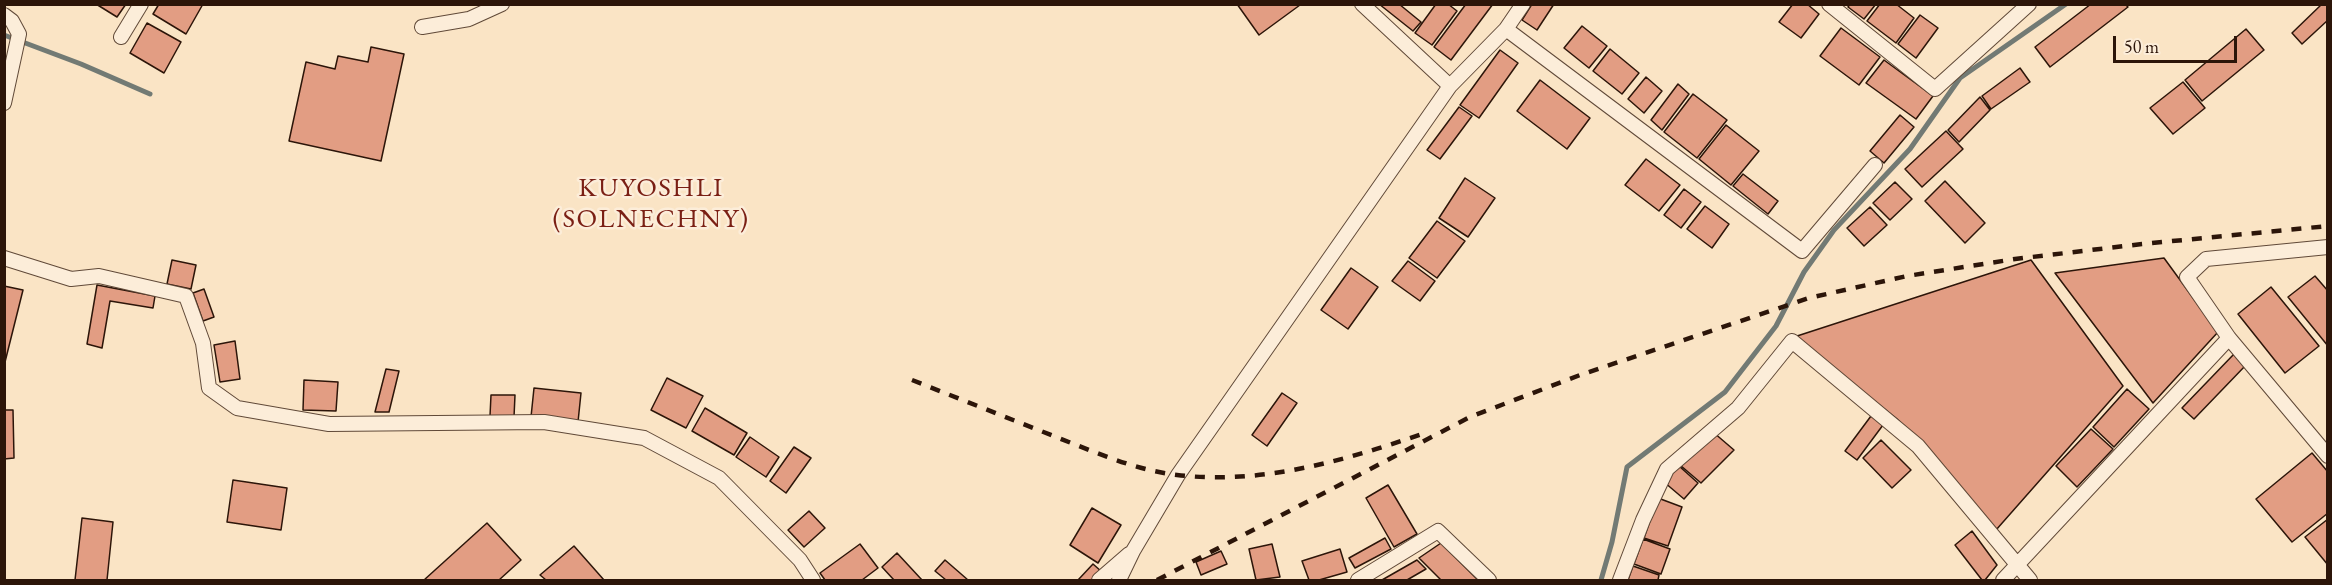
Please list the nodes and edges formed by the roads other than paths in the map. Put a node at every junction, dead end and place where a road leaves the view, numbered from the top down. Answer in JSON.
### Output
{"nodes":[{"id":1,"x":141,"y":4,"type":"edge"},
{"id":2,"x":502,"y":4,"type":"edge"},
{"id":3,"x":1362,"y":4,"type":"edge"},
{"id":4,"x":1523,"y":4,"type":"edge"},
{"id":5,"x":1829,"y":4,"type":"edge"},
{"id":6,"x":2029,"y":4,"type":"edge"},
{"id":7,"x":4,"y":15,"type":"edge"},
{"id":8,"x":422,"y":27,"type":"dead end"},
{"id":9,"x":1506,"y":29,"type":"junction"},
{"id":10,"x":121,"y":37,"type":"dead end"},
{"id":11,"x":1450,"y":86,"type":"junction"},
{"id":12,"x":4,"y":103,"type":"edge"},
{"id":13,"x":1875,"y":165,"type":"dead end"},
{"id":14,"x":2328,"y":247,"type":"edge"},
{"id":15,"x":4,"y":258,"type":"edge"},
{"id":16,"x":2229,"y":338,"type":"junction"},
{"id":17,"x":2328,"y":456,"type":"edge"},
{"id":18,"x":1133,"y":551,"type":"junction"},
{"id":19,"x":2017,"y":565,"type":"junction"},
{"id":20,"x":813,"y":580,"type":"edge"},
{"id":21,"x":1099,"y":580,"type":"edge"},
{"id":22,"x":1119,"y":580,"type":"edge"},
{"id":23,"x":1358,"y":580,"type":"edge"},
{"id":24,"x":1489,"y":580,"type":"edge"},
{"id":25,"x":1620,"y":580,"type":"edge"},
{"id":26,"x":2003,"y":580,"type":"edge"},
{"id":27,"x":2030,"y":580,"type":"edge"}],
"edges":[{"from":1,"to":10,"type":"street"},
{"from":2,"to":8,"type":"street"},
{"from":3,"to":11,"type":"street"},
{"from":4,"to":9,"type":"street"},
{"from":5,"to":6,"type":"street"},
{"from":7,"to":12,"type":"street"},
{"from":9,"to":11,"type":"street"},
{"from":9,"to":13,"type":"street"},
{"from":11,"to":18,"type":"street"},
{"from":14,"to":16,"type":"street"},
{"from":15,"to":20,"type":"street"},
{"from":16,"to":17,"type":"street"},
{"from":16,"to":19,"type":"street"},
{"from":18,"to":21,"type":"street"},
{"from":18,"to":22,"type":"street"},
{"from":19,"to":25,"type":"street"},
{"from":19,"to":26,"type":"street"},
{"from":19,"to":27,"type":"street"},
{"from":23,"to":24,"type":"street"}]}
